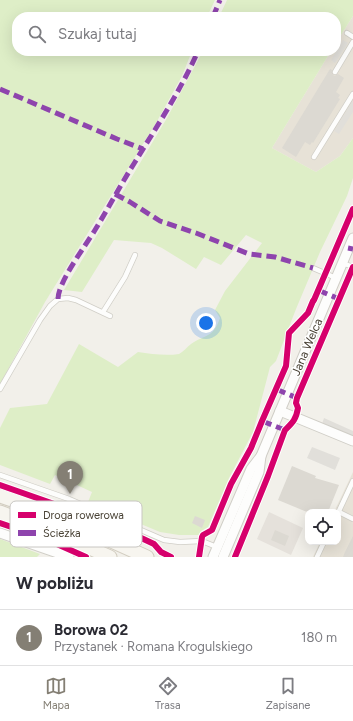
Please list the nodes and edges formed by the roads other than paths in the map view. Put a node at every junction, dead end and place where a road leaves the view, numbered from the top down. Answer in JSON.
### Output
{"nodes":[{"id":1,"x":347,"y":33,"type":"dead end"},
{"id":2,"x":353,"y":37,"type":"edge"},
{"id":3,"x":353,"y":42,"type":"edge"},
{"id":4,"x":335,"y":72,"type":"dead end"},
{"id":5,"x":353,"y":94,"type":"edge"},
{"id":6,"x":314,"y":157,"type":"dead end"},
{"id":7,"x":353,"y":238,"type":"edge"},
{"id":8,"x":135,"y":255,"type":"dead end"},
{"id":9,"x":342,"y":263,"type":"junction"},
{"id":10,"x":353,"y":267,"type":"edge"},
{"id":11,"x":313,"y":268,"type":"dead end"},
{"id":12,"x":336,"y":278,"type":"junction"},
{"id":13,"x":103,"y":312,"type":"junction"},
{"id":14,"x":110,"y":316,"type":"dead end"},
{"id":15,"x":0,"y":389,"type":"edge"},
{"id":16,"x":280,"y":411,"type":"junction"},
{"id":17,"x":353,"y":441,"type":"edge"},
{"id":18,"x":0,"y":475,"type":"edge"},
{"id":19,"x":353,"y":481,"type":"edge"},
{"id":20,"x":0,"y":496,"type":"edge"},
{"id":21,"x":15,"y":501,"type":"edge"},
{"id":22,"x":73,"y":501,"type":"edge"},
{"id":23,"x":339,"y":509,"type":"edge"},
{"id":24,"x":0,"y":512,"type":"edge"},
{"id":25,"x":341,"y":513,"type":"edge"},
{"id":26,"x":10,"y":516,"type":"edge"},
{"id":27,"x":353,"y":519,"type":"edge"},
{"id":28,"x":142,"y":531,"type":"edge"},
{"id":29,"x":0,"y":533,"type":"edge"},
{"id":30,"x":10,"y":536,"type":"edge"},
{"id":31,"x":323,"y":545,"type":"edge"},
{"id":32,"x":40,"y":547,"type":"edge"},
{"id":33,"x":89,"y":547,"type":"edge"},
{"id":34,"x":125,"y":547,"type":"edge"},
{"id":35,"x":222,"y":552,"type":"edge"},
{"id":36,"x":69,"y":557,"type":"edge"},
{"id":37,"x":110,"y":557,"type":"edge"},
{"id":38,"x":147,"y":557,"type":"edge"},
{"id":39,"x":213,"y":557,"type":"edge"},
{"id":40,"x":317,"y":557,"type":"edge"}],
"edges":[{"from":1,"to":2,"type":"lane"},
{"from":3,"to":4,"type":"lane"},
{"from":5,"to":6,"type":"lane"},
{"from":7,"to":9,"type":"street","name":"Jana Welca"},
{"from":8,"to":13,"type":"lane"},
{"from":9,"to":10,"type":"lane"},
{"from":9,"to":12,"type":"street","name":"Jana Welca"},
{"from":11,"to":12,"type":"lane"},
{"from":12,"to":16,"type":"street","name":"Jana Welca"},
{"from":13,"to":14,"type":"lane"},
{"from":13,"to":15,"type":"lane"},
{"from":16,"to":17,"type":"street"},
{"from":16,"to":35,"type":"street","name":"Jana Welca"},
{"from":18,"to":22,"type":"lane"},
{"from":19,"to":23,"type":"lane"},
{"from":20,"to":21,"type":"main road"},
{"from":24,"to":26,"type":"main road"},
{"from":25,"to":27,"type":"lane"},
{"from":28,"to":35,"type":"lane"},
{"from":29,"to":30,"type":"street"},
{"from":31,"to":40,"type":"lane"},
{"from":32,"to":36,"type":"street"},
{"from":33,"to":37,"type":"main road"},
{"from":34,"to":38,"type":"main road"},
{"from":35,"to":39,"type":"street","name":"Jana Welca"}]}
